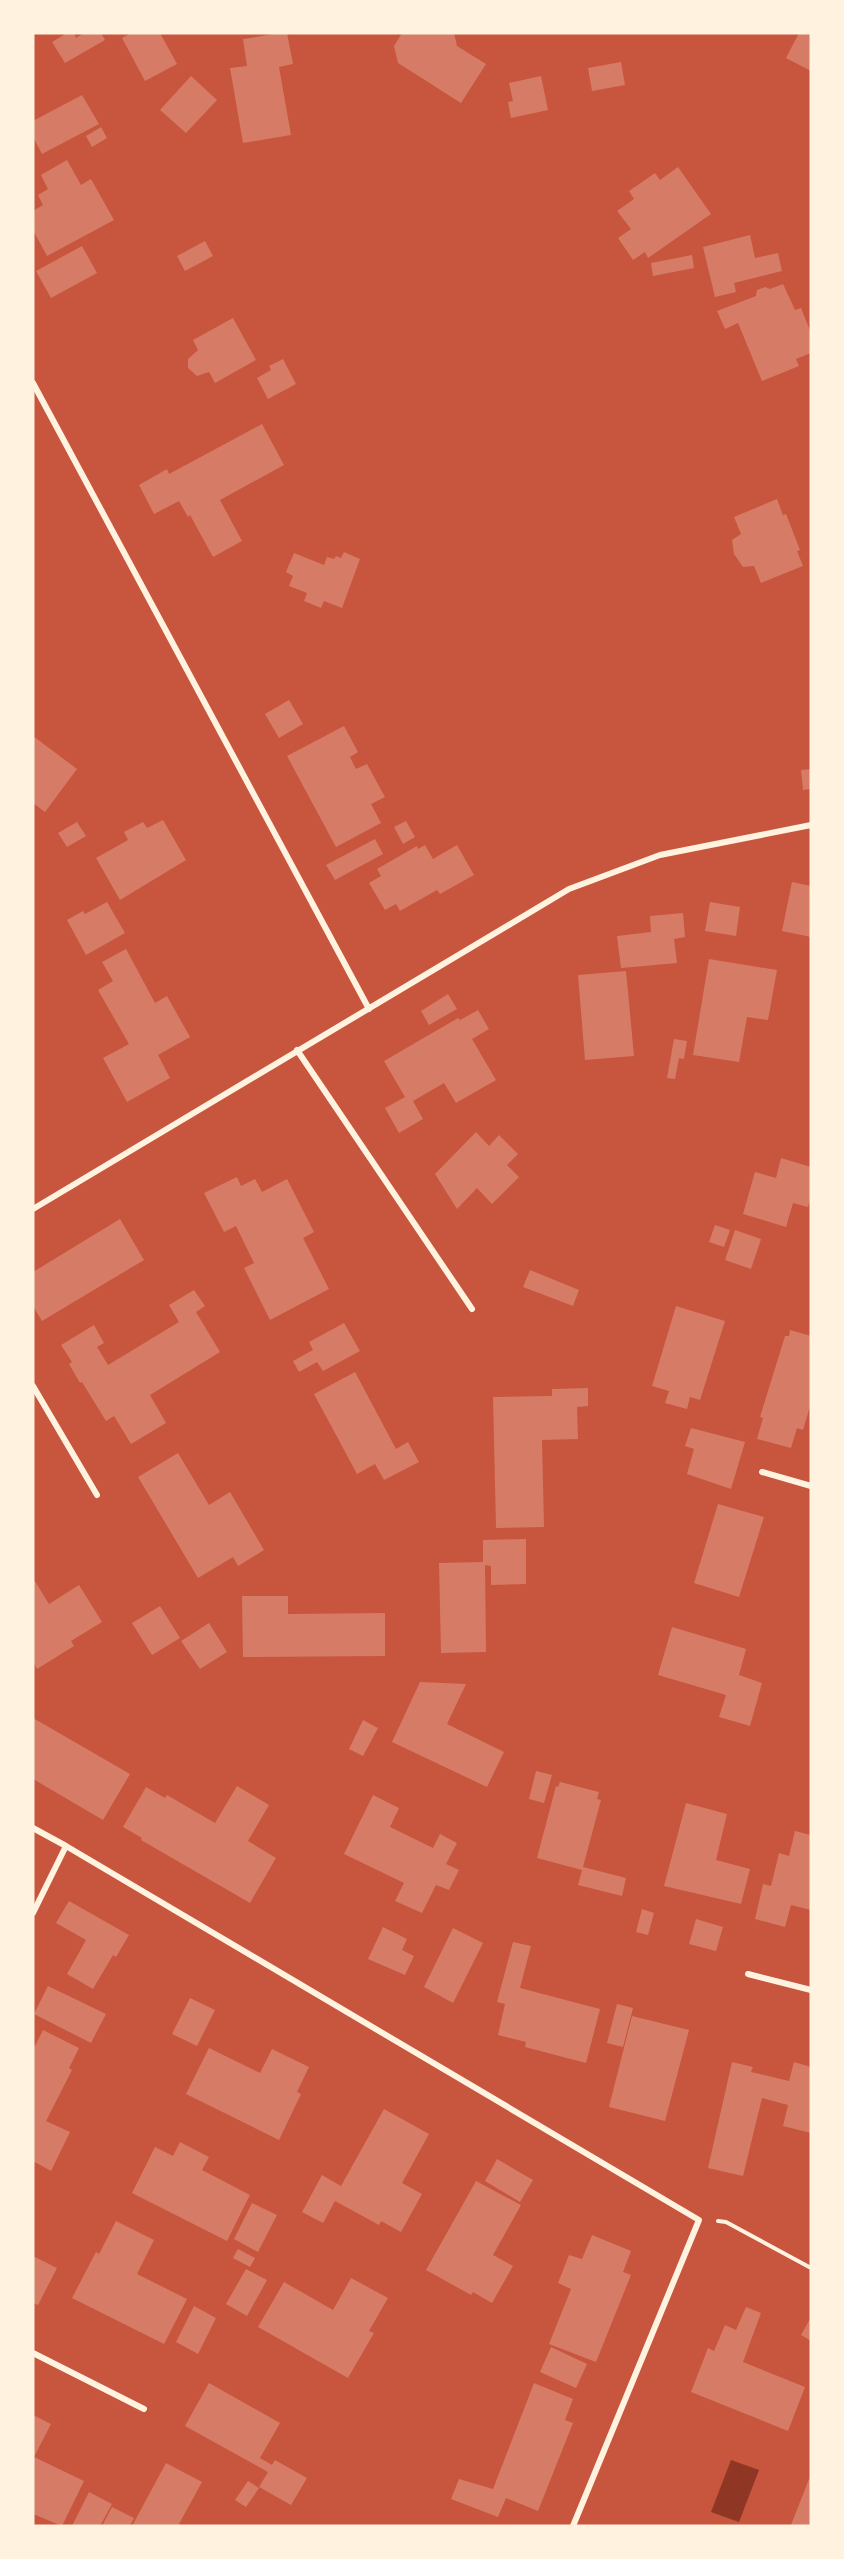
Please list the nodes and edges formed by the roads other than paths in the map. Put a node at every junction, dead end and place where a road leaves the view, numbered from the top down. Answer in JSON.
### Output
{"nodes":[{"id":1,"x":33,"y":383,"type":"edge"},
{"id":2,"x":811,"y":825,"type":"edge"},
{"id":3,"x":369,"y":1009,"type":"junction"},
{"id":4,"x":297,"y":1050,"type":"junction"},
{"id":5,"x":33,"y":1209,"type":"edge"},
{"id":6,"x":472,"y":1309,"type":"dead end"},
{"id":7,"x":33,"y":1386,"type":"edge"},
{"id":8,"x":762,"y":1472,"type":"dead end"},
{"id":9,"x":811,"y":1486,"type":"edge"},
{"id":10,"x":97,"y":1495,"type":"dead end"},
{"id":11,"x":33,"y":1828,"type":"edge"},
{"id":12,"x":66,"y":1846,"type":"junction"},
{"id":13,"x":33,"y":1913,"type":"edge"},
{"id":14,"x":748,"y":1974,"type":"dead end"},
{"id":15,"x":811,"y":1990,"type":"edge"},
{"id":16,"x":33,"y":2353,"type":"edge"},
{"id":17,"x":144,"y":2409,"type":"dead end"},
{"id":18,"x":573,"y":2526,"type":"edge"}],
"edges":[{"from":1,"to":3,"type":"street"},
{"from":2,"to":3,"type":"street"},
{"from":3,"to":4,"type":"street"},
{"from":4,"to":5,"type":"street"},
{"from":4,"to":6,"type":"street"},
{"from":7,"to":10,"type":"street"},
{"from":8,"to":9,"type":"street"},
{"from":11,"to":12,"type":"street"},
{"from":12,"to":13,"type":"street"},
{"from":12,"to":18,"type":"street"},
{"from":14,"to":15,"type":"street"},
{"from":16,"to":17,"type":"street"}]}
